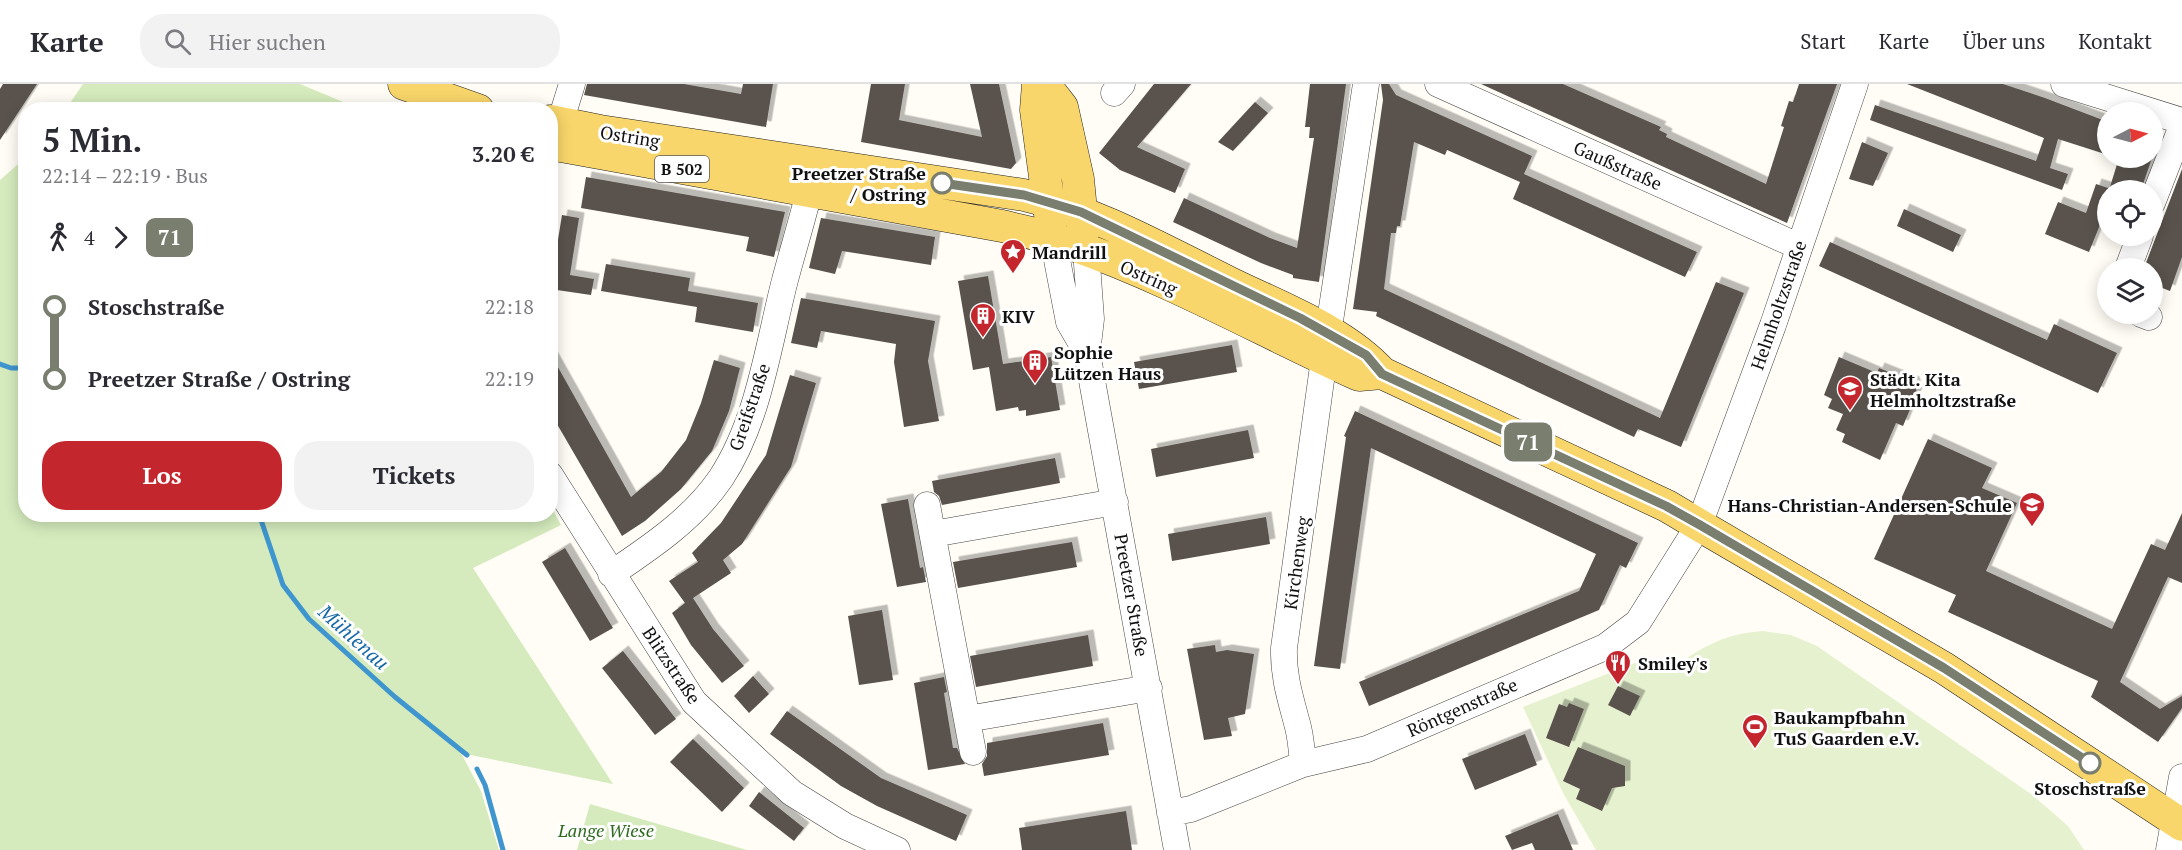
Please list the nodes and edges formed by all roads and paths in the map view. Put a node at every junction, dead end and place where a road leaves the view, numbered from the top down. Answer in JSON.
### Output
{"nodes":[{"id":1,"x":404,"y":84,"type":"edge"},
{"id":2,"x":572,"y":84,"type":"edge"},
{"id":3,"x":1038,"y":84,"type":"edge"},
{"id":4,"x":1044,"y":84,"type":"edge"},
{"id":5,"x":1366,"y":84,"type":"edge"},
{"id":6,"x":1438,"y":84,"type":"edge"},
{"id":7,"x":1855,"y":84,"type":"edge"},
{"id":8,"x":2064,"y":84,"type":"edge"},
{"id":9,"x":455,"y":102,"type":"edge"},
{"id":10,"x":2182,"y":124,"type":"edge"},
{"id":11,"x":558,"y":125,"type":"edge"},
{"id":12,"x":558,"y":140,"type":"edge"},
{"id":13,"x":558,"y":140,"type":"edge"},
{"id":14,"x":2161,"y":180,"type":"edge"},
{"id":15,"x":808,"y":192,"type":"junction"},
{"id":16,"x":1048,"y":201,"type":"junction"},
{"id":17,"x":1081,"y":212,"type":"junction"},
{"id":18,"x":1053,"y":239,"type":"junction"},
{"id":19,"x":1798,"y":246,"type":"junction"},
{"id":20,"x":1086,"y":250,"type":"junction"},
{"id":21,"x":1326,"y":346,"type":"junction"},
{"id":22,"x":1087,"y":353,"type":"junction"},
{"id":23,"x":558,"y":488,"type":"edge"},
{"id":24,"x":1115,"y":502,"type":"junction"},
{"id":25,"x":927,"y":505,"type":"dead end"},
{"id":26,"x":1700,"y":525,"type":"junction"},
{"id":27,"x":933,"y":534,"type":"junction"},
{"id":28,"x":611,"y":574,"type":"junction"},
{"id":29,"x":1149,"y":688,"type":"junction"},
{"id":30,"x":967,"y":719,"type":"junction"},
{"id":31,"x":973,"y":752,"type":"dead end"},
{"id":32,"x":1303,"y":765,"type":"junction"},
{"id":33,"x":2182,"y":777,"type":"edge"},
{"id":34,"x":1170,"y":813,"type":"junction"},
{"id":35,"x":2175,"y":832,"type":"edge"},
{"id":36,"x":897,"y":850,"type":"edge"},
{"id":37,"x":1177,"y":850,"type":"edge"}],
"edges":[{"from":1,"to":9,"type":"main road"},
{"from":2,"to":11,"type":"street"},
{"from":3,"to":16,"type":"main road","name":"Preetzer Straße"},
{"from":4,"to":17,"type":"main road","name":"Preetzer Straße"},
{"from":5,"to":21,"type":"street","name":"Kirchenweg"},
{"from":6,"to":19,"type":"street","name":"Gaußstraße"},
{"from":7,"to":19,"type":"street","name":"Helmholtzstraße"},
{"from":8,"to":10,"type":"street"},
{"from":10,"to":14,"type":"street"},
{"from":12,"to":15,"type":"main road","name":"Ostring","number":"B 502"},
{"from":13,"to":16,"type":"main road","name":"Ostring","number":"B 502"},
{"from":15,"to":18,"type":"main road","name":"Ostring","number":"B 502"},
{"from":15,"to":28,"type":"street","name":"Greifstraße"},
{"from":16,"to":17,"type":"main road","name":"Ostring","number":"B 502"},
{"from":16,"to":18,"type":"main road","name":"Preetzer Straße"},
{"from":17,"to":20,"type":"main road","name":"Preetzer Straße"},
{"from":17,"to":21,"type":"main road","name":"Ostring","number":"B 502"},
{"from":18,"to":20,"type":"main road","name":"Ostring","number":"B 502"},
{"from":18,"to":22,"type":"street","name":"Preetzer Straße"},
{"from":19,"to":26,"type":"street","name":"Helmholtzstraße"},
{"from":20,"to":21,"type":"main road","name":"Ostring","number":"B 502"},
{"from":20,"to":22,"type":"street","name":"Preetzer Straße"},
{"from":21,"to":26,"type":"main road","name":"Ostring","number":"B 502"},
{"from":21,"to":32,"type":"street","name":"Kirchenweg"},
{"from":22,"to":24,"type":"street","name":"Preetzer Straße"},
{"from":23,"to":28,"type":"street","name":"Blitzstraße"},
{"from":24,"to":27,"type":"street"},
{"from":24,"to":29,"type":"street","name":"Preetzer Straße"},
{"from":25,"to":27,"type":"street"},
{"from":26,"to":32,"type":"street","name":"Röntgenstraße"},
{"from":26,"to":35,"type":"main road","name":"Ostring","number":"B 502"},
{"from":27,"to":30,"type":"street"},
{"from":28,"to":36,"type":"street","name":"Blitzstraße"},
{"from":29,"to":30,"type":"street"},
{"from":29,"to":34,"type":"street","name":"Preetzer Straße"},
{"from":30,"to":31,"type":"street"},
{"from":32,"to":34,"type":"street","name":"Röntgenstraße"},
{"from":33,"to":35,"type":"street"},
{"from":34,"to":37,"type":"street","name":"Preetzer Straße"}]}
